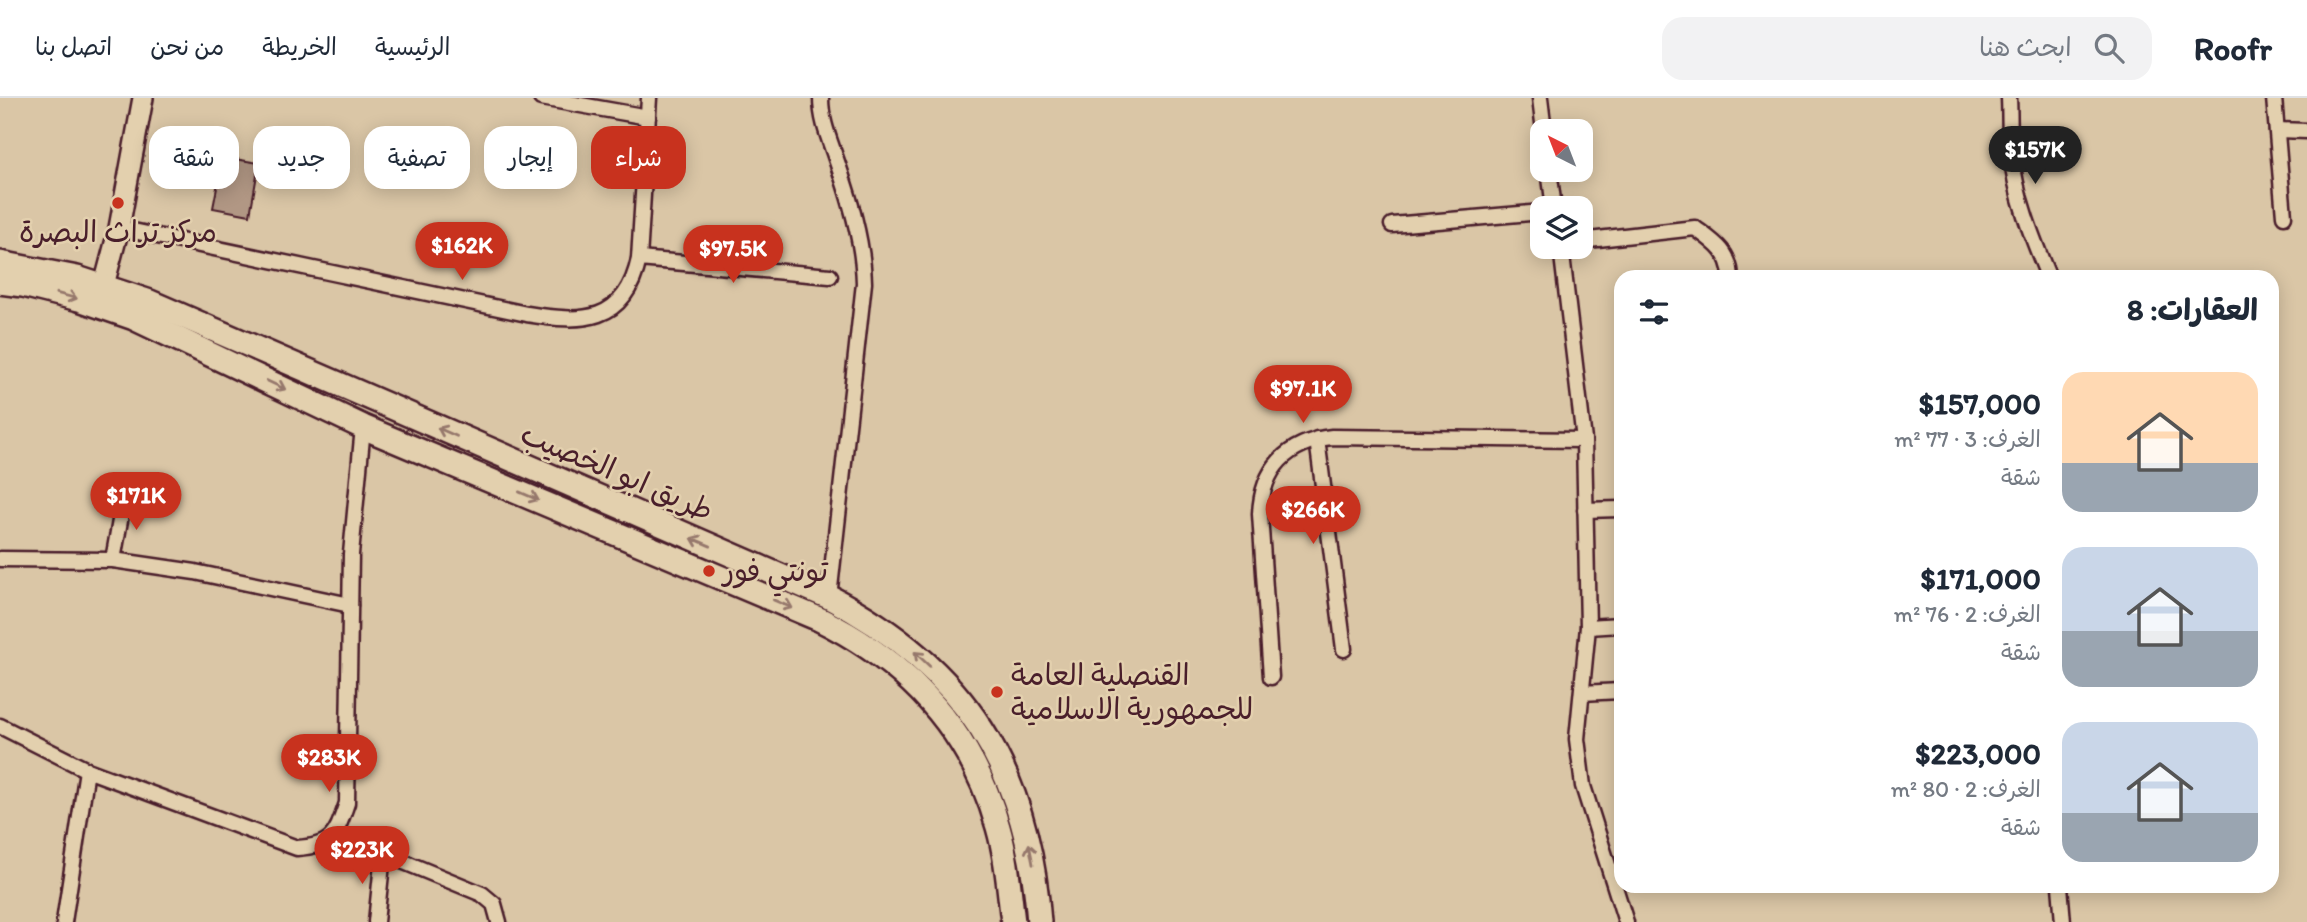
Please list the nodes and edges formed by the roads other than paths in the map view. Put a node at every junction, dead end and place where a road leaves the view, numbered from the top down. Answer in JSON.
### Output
{"nodes":[{"id":1,"x":143,"y":98,"type":"edge"},
{"id":2,"x":541,"y":98,"type":"edge"},
{"id":3,"x":649,"y":98,"type":"edge"},
{"id":4,"x":821,"y":98,"type":"edge"},
{"id":5,"x":1540,"y":98,"type":"edge"},
{"id":6,"x":2009,"y":98,"type":"edge"},
{"id":7,"x":2274,"y":98,"type":"edge"},
{"id":8,"x":648,"y":117,"type":"junction"},
{"id":9,"x":1543,"y":119,"type":"edge"},
{"id":10,"x":2277,"y":130,"type":"junction"},
{"id":11,"x":2307,"y":131,"type":"edge"},
{"id":12,"x":1530,"y":213,"type":"edge"},
{"id":13,"x":2284,"y":216,"type":"dead end"},
{"id":14,"x":1392,"y":225,"type":"dead end"},
{"id":15,"x":119,"y":228,"type":"junction"},
{"id":16,"x":1593,"y":240,"type":"edge"},
{"id":17,"x":639,"y":259,"type":"junction"},
{"id":18,"x":1563,"y":259,"type":"edge"},
{"id":19,"x":0,"y":263,"type":"edge"},
{"id":20,"x":1731,"y":270,"type":"edge"},
{"id":21,"x":2045,"y":270,"type":"edge"},
{"id":22,"x":830,"y":276,"type":"dead end"},
{"id":23,"x":0,"y":282,"type":"edge"},
{"id":24,"x":104,"y":285,"type":"junction"},
{"id":25,"x":363,"y":427,"type":"junction"},
{"id":26,"x":1317,"y":439,"type":"junction"},
{"id":27,"x":1584,"y":439,"type":"junction"},
{"id":28,"x":490,"y":452,"type":"junction"},
{"id":29,"x":481,"y":477,"type":"junction"},
{"id":30,"x":124,"y":498,"type":"dead end"},
{"id":31,"x":1614,"y":509,"type":"edge"},
{"id":32,"x":1585,"y":510,"type":"junction"},
{"id":33,"x":0,"y":559,"type":"edge"},
{"id":34,"x":113,"y":560,"type":"junction"},
{"id":35,"x":829,"y":597,"type":"junction"},
{"id":36,"x":350,"y":605,"type":"junction"},
{"id":37,"x":1614,"y":625,"type":"edge"},
{"id":38,"x":1588,"y":627,"type":"junction"},
{"id":39,"x":1344,"y":649,"type":"dead end"},
{"id":40,"x":1271,"y":677,"type":"dead end"},
{"id":41,"x":1614,"y":691,"type":"edge"},
{"id":42,"x":1582,"y":692,"type":"junction"},
{"id":43,"x":0,"y":726,"type":"edge"},
{"id":44,"x":87,"y":770,"type":"junction"},
{"id":45,"x":335,"y":834,"type":"junction"},
{"id":46,"x":383,"y":854,"type":"junction"},
{"id":47,"x":1614,"y":884,"type":"edge"},
{"id":48,"x":1617,"y":893,"type":"edge"},
{"id":49,"x":2061,"y":893,"type":"edge"},
{"id":50,"x":64,"y":922,"type":"edge"},
{"id":51,"x":376,"y":922,"type":"edge"},
{"id":52,"x":499,"y":922,"type":"edge"},
{"id":53,"x":1013,"y":922,"type":"edge"},
{"id":54,"x":1039,"y":922,"type":"edge"},
{"id":55,"x":1626,"y":922,"type":"edge"},
{"id":56,"x":2063,"y":922,"type":"edge"}],
"edges":[{"from":1,"to":15,"type":"street"},
{"from":2,"to":8,"type":"street"},
{"from":3,"to":8,"type":"street"},
{"from":4,"to":35,"type":"street"},
{"from":5,"to":9,"type":"street"},
{"from":6,"to":21,"type":"street"},
{"from":7,"to":10,"type":"street"},
{"from":8,"to":17,"type":"street"},
{"from":10,"to":11,"type":"street"},
{"from":10,"to":13,"type":"street"},
{"from":12,"to":14,"type":"street"},
{"from":15,"to":17,"type":"street"},
{"from":15,"to":24,"type":"street"},
{"from":16,"to":20,"type":"street"},
{"from":17,"to":22,"type":"street"},
{"from":18,"to":27,"type":"street"},
{"from":19,"to":24,"type":"main road","name":"طريق ابو الخصيب"},
{"from":23,"to":25,"type":"main road","name":"طريق ابو الخصيب","one_way":true},
{"from":28,"to":24,"type":"main road","name":"طريق ابو الخصيب","one_way":true},
{"from":25,"to":29,"type":"main road","name":"طريق ابو الخصيب"},
{"from":25,"to":36,"type":"street"},
{"from":26,"to":27,"type":"street"},
{"from":26,"to":39,"type":"street"},
{"from":26,"to":40,"type":"street"},
{"from":27,"to":32,"type":"street"},
{"from":28,"to":29,"type":"main road"},
{"from":35,"to":28,"type":"main road","name":"طريق ابو الخصيب","one_way":true},
{"from":29,"to":53,"type":"main road","name":"طريق ابو الخصيب","one_way":true},
{"from":30,"to":34,"type":"street"},
{"from":31,"to":32,"type":"street"},
{"from":32,"to":38,"type":"street"},
{"from":33,"to":34,"type":"street"},
{"from":34,"to":36,"type":"street"},
{"from":54,"to":35,"type":"main road","name":"طريق ابو الخصيب","one_way":true},
{"from":36,"to":45,"type":"street"},
{"from":37,"to":38,"type":"street"},
{"from":38,"to":42,"type":"street"},
{"from":41,"to":42,"type":"street"},
{"from":42,"to":47,"type":"street"},
{"from":43,"to":44,"type":"street"},
{"from":44,"to":45,"type":"street"},
{"from":44,"to":50,"type":"street"},
{"from":45,"to":46,"type":"street"},
{"from":46,"to":51,"type":"street"},
{"from":46,"to":52,"type":"street"},
{"from":48,"to":55,"type":"street"},
{"from":49,"to":56,"type":"street"}]}
